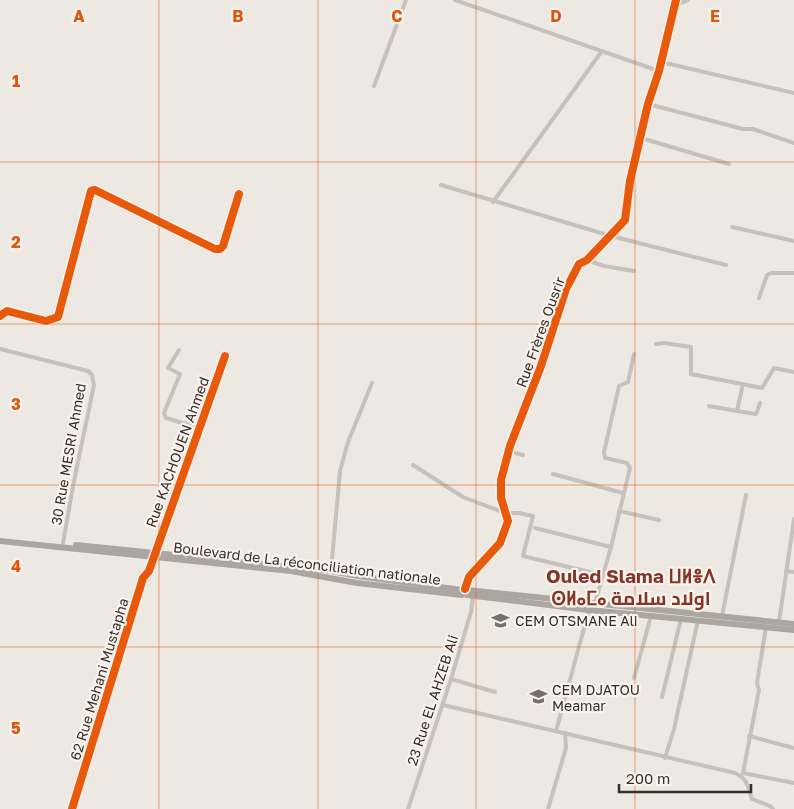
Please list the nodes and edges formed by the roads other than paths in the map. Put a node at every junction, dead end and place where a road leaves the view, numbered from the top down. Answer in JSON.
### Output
{"nodes":[{"id":1,"x":406,"y":0,"type":"edge"},
{"id":2,"x":455,"y":0,"type":"edge"},
{"id":3,"x":676,"y":0,"type":"edge"},
{"id":4,"x":688,"y":0,"type":"edge"},
{"id":5,"x":674,"y":6,"type":"junction"},
{"id":6,"x":602,"y":51,"type":"junction"},
{"id":7,"x":661,"y":62,"type":"junction"},
{"id":8,"x":659,"y":71,"type":"junction"},
{"id":9,"x":374,"y":86,"type":"dead end"},
{"id":10,"x":794,"y":93,"type":"edge"},
{"id":11,"x":648,"y":104,"type":"junction"},
{"id":12,"x":641,"y":138,"type":"junction"},
{"id":13,"x":794,"y":143,"type":"edge"},
{"id":14,"x":729,"y":164,"type":"dead end"},
{"id":15,"x":440,"y":185,"type":"dead end"},
{"id":16,"x":239,"y":194,"type":"dead end"},
{"id":17,"x":493,"y":202,"type":"junction"},
{"id":18,"x":732,"y":227,"type":"dead end"},
{"id":19,"x":611,"y":236,"type":"junction"},
{"id":20,"x":794,"y":241,"type":"edge"},
{"id":21,"x":587,"y":260,"type":"junction"},
{"id":22,"x":726,"y":265,"type":"dead end"},
{"id":23,"x":634,"y":271,"type":"dead end"},
{"id":24,"x":794,"y":273,"type":"edge"},
{"id":25,"x":759,"y":298,"type":"dead end"},
{"id":26,"x":0,"y":316,"type":"edge"},
{"id":27,"x":656,"y":344,"type":"dead end"},
{"id":28,"x":0,"y":349,"type":"edge"},
{"id":29,"x":179,"y":350,"type":"dead end"},
{"id":30,"x":634,"y":354,"type":"dead end"},
{"id":31,"x":225,"y":356,"type":"dead end"},
{"id":32,"x":794,"y":372,"type":"edge"},
{"id":33,"x":372,"y":383,"type":"dead end"},
{"id":34,"x":744,"y":384,"type":"junction"},
{"id":35,"x":760,"y":403,"type":"dead end"},
{"id":36,"x":709,"y":406,"type":"dead end"},
{"id":37,"x":737,"y":411,"type":"junction"},
{"id":38,"x":200,"y":428,"type":"junction"},
{"id":39,"x":508,"y":452,"type":"junction"},
{"id":40,"x":523,"y":455,"type":"dead end"},
{"id":41,"x":413,"y":465,"type":"dead end"},
{"id":42,"x":553,"y":474,"type":"dead end"},
{"id":43,"x":623,"y":493,"type":"junction"},
{"id":44,"x":746,"y":495,"type":"dead end"},
{"id":45,"x":619,"y":511,"type":"junction"},
{"id":46,"x":506,"y":513,"type":"junction"},
{"id":47,"x":794,"y":519,"type":"edge"},
{"id":48,"x":659,"y":520,"type":"dead end"},
{"id":49,"x":535,"y":528,"type":"dead end"},
{"id":50,"x":0,"y":537,"type":"edge"},
{"id":51,"x":0,"y":541,"type":"edge"},
{"id":52,"x":63,"y":544,"type":"junction"},
{"id":53,"x":611,"y":547,"type":"junction"},
{"id":54,"x":154,"y":555,"type":"junction"},
{"id":55,"x":331,"y":571,"type":"junction"},
{"id":56,"x":786,"y":571,"type":"junction"},
{"id":57,"x":794,"y":572,"type":"edge"},
{"id":58,"x":602,"y":575,"type":"junction"},
{"id":59,"x":466,"y":592,"type":"junction"},
{"id":60,"x":595,"y":603,"type":"junction"},
{"id":61,"x":589,"y":610,"type":"junction"},
{"id":62,"x":651,"y":616,"type":"junction"},
{"id":63,"x":722,"y":616,"type":"junction"},
{"id":64,"x":681,"y":619,"type":"junction"},
{"id":65,"x":698,"y":620,"type":"junction"},
{"id":66,"x":779,"y":622,"type":"junction"},
{"id":67,"x":794,"y":624,"type":"edge"},
{"id":68,"x":766,"y":627,"type":"junction"},
{"id":69,"x":794,"y":630,"type":"edge"},
{"id":70,"x":634,"y":678,"type":"dead end"},
{"id":71,"x":451,"y":679,"type":"junction"},
{"id":72,"x":495,"y":692,"type":"dead end"},
{"id":73,"x":662,"y":697,"type":"dead end"},
{"id":74,"x":444,"y":705,"type":"junction"},
{"id":75,"x":556,"y":731,"type":"junction"},
{"id":76,"x":565,"y":733,"type":"junction"},
{"id":77,"x":749,"y":736,"type":"junction"},
{"id":78,"x":794,"y":748,"type":"edge"},
{"id":79,"x":665,"y":758,"type":"junction"},
{"id":80,"x":794,"y":783,"type":"edge"},
{"id":81,"x":72,"y":809,"type":"edge"},
{"id":82,"x":408,"y":809,"type":"edge"},
{"id":83,"x":548,"y":809,"type":"edge"},
{"id":84,"x":773,"y":809,"type":"edge"}],
"edges":[{"from":1,"to":9,"type":"street"},
{"from":2,"to":6,"type":"street"},
{"from":3,"to":5,"type":"street","name":"Rue Frères Ousrir"},
{"from":4,"to":5,"type":"street"},
{"from":5,"to":7,"type":"street","name":"Rue Frères Ousrir"},
{"from":6,"to":8,"type":"street"},
{"from":6,"to":17,"type":"street"},
{"from":7,"to":8,"type":"street","name":"Rue Frères Ousrir"},
{"from":7,"to":10,"type":"street"},
{"from":8,"to":11,"type":"street","name":"Rue Frères Ousrir"},
{"from":11,"to":12,"type":"street","name":"Rue Frères Ousrir"},
{"from":11,"to":13,"type":"street"},
{"from":12,"to":14,"type":"street"},
{"from":12,"to":19,"type":"street","name":"Rue Frères Ousrir"},
{"from":15,"to":17,"type":"street"},
{"from":16,"to":26,"type":"street"},
{"from":17,"to":19,"type":"street"},
{"from":18,"to":20,"type":"street"},
{"from":19,"to":21,"type":"street","name":"Rue Frères Ousrir"},
{"from":19,"to":22,"type":"street"},
{"from":21,"to":23,"type":"street"},
{"from":21,"to":39,"type":"street","name":"Rue Frères Ousrir"},
{"from":24,"to":25,"type":"street"},
{"from":27,"to":34,"type":"street"},
{"from":28,"to":52,"type":"street","name":"30 Rue MESRI Ahmed"},
{"from":29,"to":38,"type":"street"},
{"from":30,"to":43,"type":"street"},
{"from":31,"to":38,"type":"street","name":"Rue KACHOUEN Ahmed"},
{"from":32,"to":34,"type":"street"},
{"from":33,"to":55,"type":"street"},
{"from":34,"to":37,"type":"street"},
{"from":35,"to":37,"type":"street"},
{"from":36,"to":37,"type":"street"},
{"from":38,"to":54,"type":"street","name":"Rue KACHOUEN Ahmed"},
{"from":39,"to":40,"type":"street"},
{"from":39,"to":46,"type":"street","name":"Rue Frères Ousrir"},
{"from":41,"to":46,"type":"street"},
{"from":42,"to":43,"type":"street"},
{"from":43,"to":45,"type":"street"},
{"from":44,"to":63,"type":"street"},
{"from":45,"to":48,"type":"street"},
{"from":45,"to":53,"type":"street"},
{"from":46,"to":58,"type":"street"},
{"from":46,"to":59,"type":"street","name":"Rue Frères Ousrir"},
{"from":47,"to":56,"type":"street"},
{"from":49,"to":53,"type":"street"},
{"from":50,"to":52,"type":"highway"},
{"from":51,"to":54,"type":"highway","name":"Boulevard de La réconciliation nationale"},
{"from":52,"to":54,"type":"highway"},
{"from":53,"to":58,"type":"street"},
{"from":54,"to":55,"type":"highway"},
{"from":54,"to":59,"type":"highway","name":"Boulevard de La réconciliation nationale"},
{"from":54,"to":81,"type":"street","name":"62 Rue Mehani Mustapha"},
{"from":55,"to":59,"type":"highway"},
{"from":56,"to":57,"type":"street"},
{"from":56,"to":66,"type":"street"},
{"from":58,"to":60,"type":"street"},
{"from":59,"to":60,"type":"highway"},
{"from":59,"to":61,"type":"highway"},
{"from":59,"to":71,"type":"street","name":"23 Rue EL AHZEB Ali"},
{"from":60,"to":63,"type":"highway"},
{"from":61,"to":62,"type":"highway"},
{"from":61,"to":75,"type":"street"},
{"from":62,"to":64,"type":"highway"},
{"from":62,"to":70,"type":"street"},
{"from":63,"to":66,"type":"highway"},
{"from":64,"to":65,"type":"highway"},
{"from":64,"to":73,"type":"street"},
{"from":65,"to":68,"type":"highway"},
{"from":65,"to":79,"type":"street"},
{"from":66,"to":67,"type":"highway"},
{"from":68,"to":69,"type":"highway"},
{"from":68,"to":77,"type":"street"},
{"from":71,"to":72,"type":"street"},
{"from":71,"to":74,"type":"street","name":"23 Rue EL AHZEB Ali"},
{"from":74,"to":75,"type":"street"},
{"from":74,"to":82,"type":"street","name":"23 Rue EL AHZEB Ali"},
{"from":75,"to":76,"type":"street"},
{"from":76,"to":79,"type":"street"},
{"from":76,"to":83,"type":"street"},
{"from":77,"to":78,"type":"street"},
{"from":77,"to":80,"type":"street"},
{"from":79,"to":84,"type":"street"}]}
